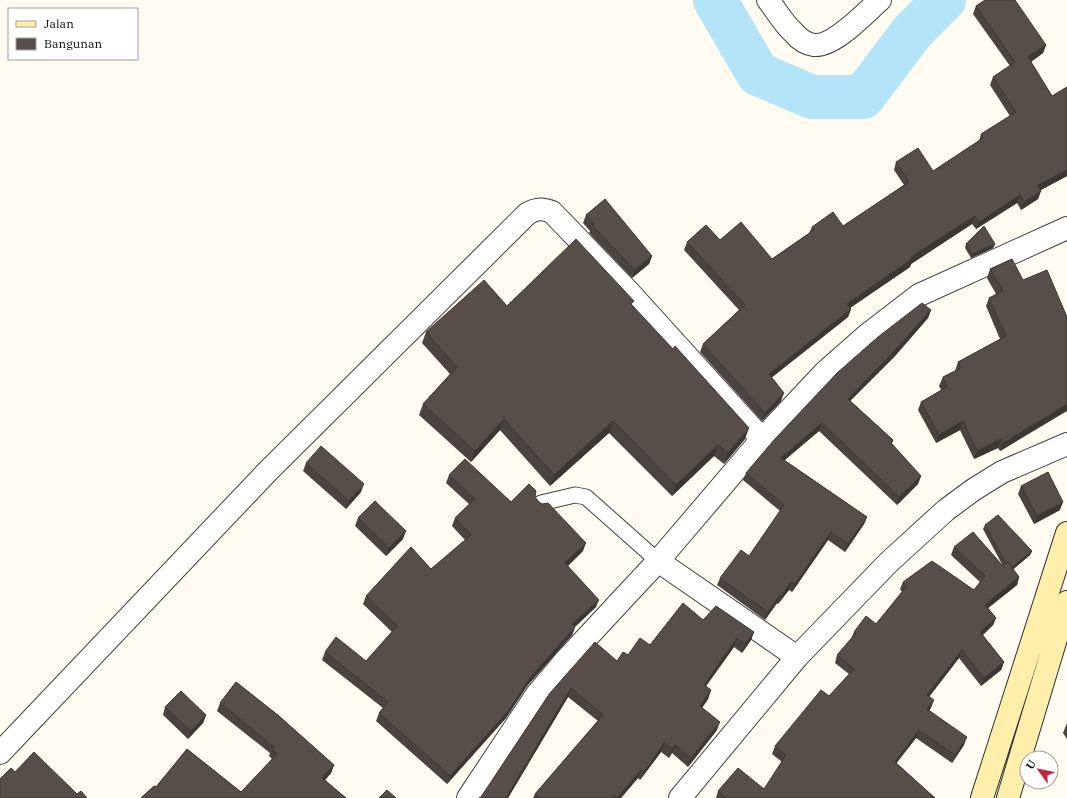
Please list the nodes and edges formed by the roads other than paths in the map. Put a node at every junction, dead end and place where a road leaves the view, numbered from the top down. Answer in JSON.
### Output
{"nodes":[{"id":1,"x":768,"y":0,"type":"edge"},
{"id":2,"x":880,"y":0,"type":"edge"},
{"id":3,"x":1067,"y":228,"type":"edge"},
{"id":4,"x":762,"y":439,"type":"junction"},
{"id":5,"x":1067,"y":444,"type":"edge"},
{"id":6,"x":541,"y":503,"type":"edge"},
{"id":7,"x":1067,"y":533,"type":"edge"},
{"id":8,"x":664,"y":565,"type":"junction"},
{"id":9,"x":1067,"y":602,"type":"edge"},
{"id":10,"x":797,"y":657,"type":"junction"},
{"id":11,"x":0,"y":753,"type":"edge"},
{"id":12,"x":468,"y":798,"type":"edge"},
{"id":13,"x":680,"y":798,"type":"edge"},
{"id":14,"x":982,"y":798,"type":"edge"},
{"id":15,"x":1008,"y":798,"type":"edge"}],
"edges":[{"from":1,"to":2,"type":"street"},
{"from":3,"to":4,"type":"street"},
{"from":4,"to":8,"type":"street"},
{"from":4,"to":11,"type":"street"},
{"from":5,"to":10,"type":"street"},
{"from":6,"to":8,"type":"lane"},
{"from":7,"to":14,"type":"street"},
{"from":8,"to":10,"type":"street"},
{"from":8,"to":12,"type":"street"},
{"from":9,"to":15,"type":"street"},
{"from":10,"to":13,"type":"street"}]}
